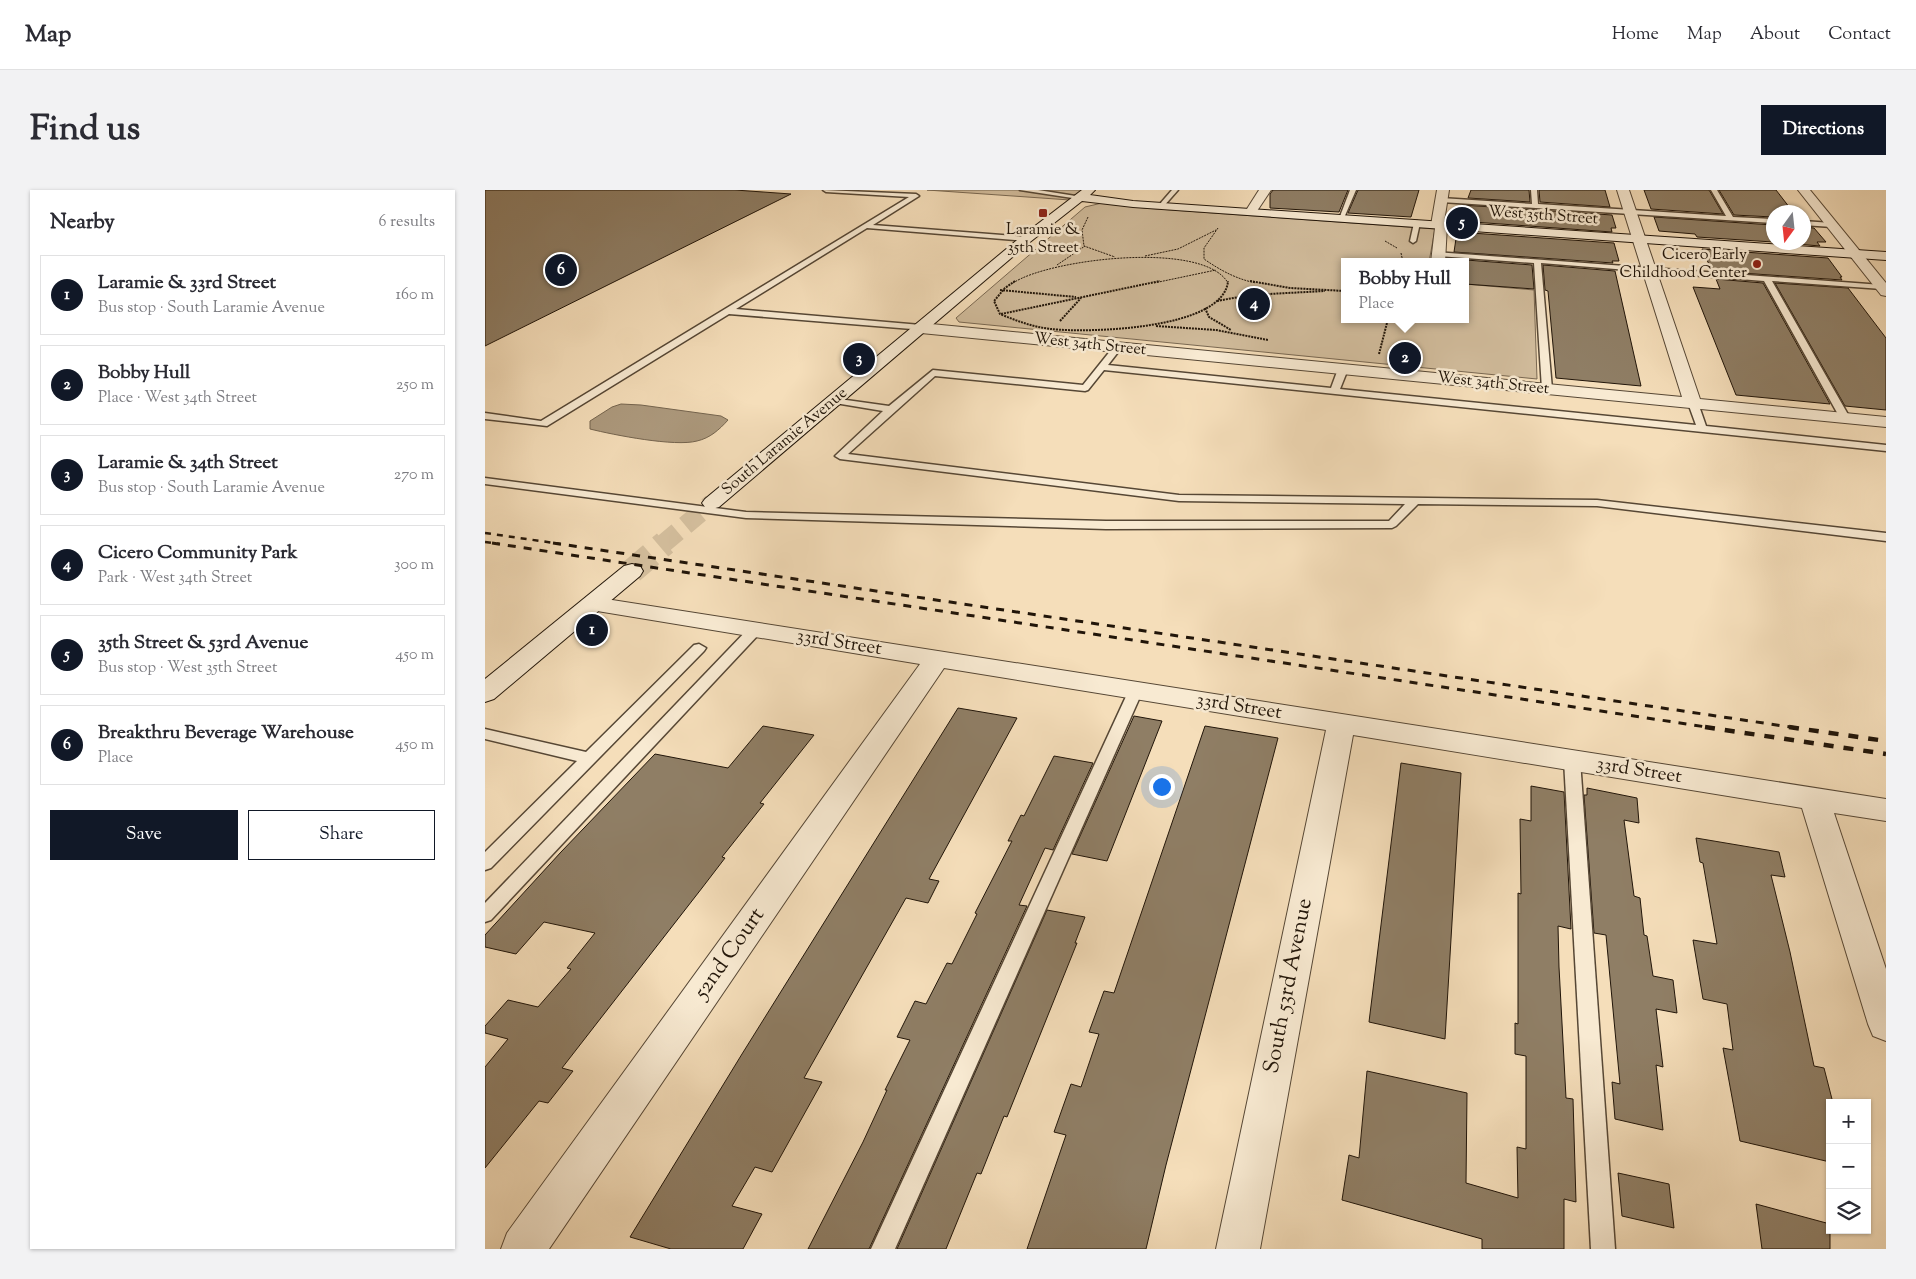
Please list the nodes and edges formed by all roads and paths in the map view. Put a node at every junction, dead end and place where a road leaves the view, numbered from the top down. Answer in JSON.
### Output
{"nodes":[{"id":1,"x":826,"y":190,"type":"edge"},
{"id":2,"x":1023,"y":190,"type":"edge"},
{"id":3,"x":1027,"y":190,"type":"edge"},
{"id":4,"x":1175,"y":190,"type":"edge"},
{"id":5,"x":1265,"y":190,"type":"edge"},
{"id":6,"x":1353,"y":190,"type":"edge"},
{"id":7,"x":1534,"y":190,"type":"edge"},
{"id":8,"x":1623,"y":190,"type":"edge"},
{"id":9,"x":1714,"y":190,"type":"edge"},
{"id":10,"x":1804,"y":190,"type":"edge"},
{"id":11,"x":1084,"y":193,"type":"edge"},
{"id":12,"x":1442,"y":195,"type":"edge"},
{"id":13,"x":1161,"y":206,"type":"junction"},
{"id":14,"x":1535,"y":206,"type":"junction"},
{"id":15,"x":1251,"y":212,"type":"junction"},
{"id":16,"x":1630,"y":212,"type":"junction"},
{"id":17,"x":1090,"y":215,"type":"dead end"},
{"id":18,"x":1341,"y":218,"type":"junction"},
{"id":19,"x":1731,"y":219,"type":"junction"},
{"id":20,"x":1766,"y":222,"type":"edge"},
{"id":21,"x":1222,"y":224,"type":"dead end"},
{"id":22,"x":1417,"y":224,"type":"junction"},
{"id":23,"x":1811,"y":224,"type":"edge"},
{"id":24,"x":1439,"y":225,"type":"junction"},
{"id":25,"x":1832,"y":225,"type":"junction"},
{"id":26,"x":866,"y":226,"type":"junction"},
{"id":27,"x":1217,"y":230,"type":"junction"},
{"id":28,"x":1026,"y":239,"type":"junction"},
{"id":29,"x":1639,"y":239,"type":"junction"},
{"id":30,"x":1413,"y":241,"type":"dead end"},
{"id":31,"x":1085,"y":246,"type":"junction"},
{"id":32,"x":1855,"y":254,"type":"junction"},
{"id":33,"x":1886,"y":256,"type":"edge"},
{"id":34,"x":1121,"y":258,"type":"junction"},
{"id":35,"x":1134,"y":258,"type":"junction"},
{"id":36,"x":1438,"y":258,"type":"edge"},
{"id":37,"x":1469,"y":259,"type":"edge"},
{"id":38,"x":1537,"y":261,"type":"junction"},
{"id":39,"x":1055,"y":267,"type":"junction"},
{"id":40,"x":1217,"y":270,"type":"junction"},
{"id":41,"x":1649,"y":270,"type":"junction"},
{"id":42,"x":1767,"y":279,"type":"junction"},
{"id":43,"x":1884,"y":289,"type":"edge"},
{"id":44,"x":994,"y":290,"type":"dead end"},
{"id":45,"x":1000,"y":290,"type":"junction"},
{"id":46,"x":1335,"y":290,"type":"junction"},
{"id":47,"x":1341,"y":291,"type":"edge"},
{"id":48,"x":1082,"y":297,"type":"junction"},
{"id":49,"x":1216,"y":302,"type":"junction"},
{"id":50,"x":1205,"y":308,"type":"junction"},
{"id":51,"x":727,"y":310,"type":"junction"},
{"id":52,"x":1000,"y":314,"type":"junction"},
{"id":53,"x":992,"y":316,"type":"dead end"},
{"id":54,"x":1387,"y":323,"type":"edge"},
{"id":55,"x":921,"y":328,"type":"junction"},
{"id":56,"x":1052,"y":330,"type":"junction"},
{"id":57,"x":1236,"y":332,"type":"dead end"},
{"id":58,"x":1047,"y":335,"type":"dead end"},
{"id":59,"x":1118,"y":347,"type":"junction"},
{"id":60,"x":1378,"y":358,"type":"dead end"},
{"id":61,"x":1102,"y":367,"type":"junction"},
{"id":62,"x":1343,"y":369,"type":"junction"},
{"id":63,"x":1547,"y":389,"type":"junction"},
{"id":64,"x":1334,"y":391,"type":"junction"},
{"id":65,"x":835,"y":400,"type":"junction"},
{"id":66,"x":1693,"y":403,"type":"junction"},
{"id":67,"x":891,"y":409,"type":"junction"},
{"id":68,"x":485,"y":416,"type":"edge"},
{"id":69,"x":1845,"y":418,"type":"junction"},
{"id":70,"x":1886,"y":422,"type":"edge"},
{"id":71,"x":1702,"y":429,"type":"junction"},
{"id":72,"x":1886,"y":448,"type":"edge"},
{"id":73,"x":485,"y":481,"type":"edge"},
{"id":74,"x":1415,"y":501,"type":"junction"},
{"id":75,"x":712,"y":503,"type":"tunnel mouth"},
{"id":76,"x":1886,"y":537,"type":"edge"},
{"id":77,"x":632,"y":571,"type":"tunnel mouth"},
{"id":78,"x":593,"y":604,"type":"junction"},
{"id":79,"x":755,"y":630,"type":"junction"},
{"id":80,"x":699,"y":648,"type":"dead end"},
{"id":81,"x":937,"y":659,"type":"junction"},
{"id":82,"x":1136,"y":690,"type":"junction"},
{"id":83,"x":485,"y":693,"type":"edge"},
{"id":84,"x":1341,"y":723,"type":"junction"},
{"id":85,"x":485,"y":734,"type":"edge"},
{"id":86,"x":589,"y":758,"type":"junction"},
{"id":87,"x":1572,"y":760,"type":"junction"},
{"id":88,"x":1815,"y":798,"type":"junction"},
{"id":89,"x":1886,"y":810,"type":"edge"},
{"id":90,"x":485,"y":863,"type":"edge"},
{"id":91,"x":485,"y":914,"type":"edge"},
{"id":92,"x":1886,"y":1024,"type":"edge"},
{"id":93,"x":523,"y":1249,"type":"edge"},
{"id":94,"x":883,"y":1249,"type":"edge"},
{"id":95,"x":1237,"y":1249,"type":"edge"},
{"id":96,"x":1603,"y":1249,"type":"edge"}],
"edges":[{"from":1,"to":26,"type":"lane"},
{"from":2,"to":3,"type":"lane"},
{"from":3,"to":11,"type":"lane"},
{"from":4,"to":13,"type":"lane"},
{"from":5,"to":15,"type":"street"},
{"from":6,"to":18,"type":"lane"},
{"from":7,"to":14,"type":"lane"},
{"from":8,"to":16,"type":"street"},
{"from":9,"to":19,"type":"lane"},
{"from":10,"to":25,"type":"street"},
{"from":11,"to":13,"type":"street","name":"West 35th Street"},
{"from":11,"to":28,"type":"street","name":"South Laramie Avenue"},
{"from":12,"to":14,"type":"lane"},
{"from":12,"to":24,"type":"street"},
{"from":13,"to":15,"type":"street","name":"West 35th Street"},
{"from":14,"to":16,"type":"lane"},
{"from":15,"to":18,"type":"street","name":"West 35th Street"},
{"from":16,"to":19,"type":"lane"},
{"from":16,"to":29,"type":"street"},
{"from":17,"to":31,"type":"path"},
{"from":18,"to":22,"type":"street","name":"West 35th Street"},
{"from":19,"to":20,"type":"lane"},
{"from":21,"to":27,"type":"path"},
{"from":22,"to":24,"type":"street","name":"West 35th Street"},
{"from":22,"to":30,"type":"lane"},
{"from":23,"to":25,"type":"lane"},
{"from":24,"to":29,"type":"street","name":"West 35th Street"},
{"from":24,"to":36,"type":"street"},
{"from":25,"to":32,"type":"street"},
{"from":26,"to":28,"type":"lane"},
{"from":26,"to":51,"type":"lane"},
{"from":27,"to":35,"type":"path"},
{"from":27,"to":40,"type":"path"},
{"from":28,"to":55,"type":"street","name":"South Laramie Avenue"},
{"from":29,"to":32,"type":"street","name":"West 35th Street"},
{"from":29,"to":41,"type":"street"},
{"from":31,"to":34,"type":"path"},
{"from":31,"to":39,"type":"path"},
{"from":32,"to":33,"type":"street","name":"West 35th Street"},
{"from":32,"to":43,"type":"street"},
{"from":34,"to":35,"type":"path"},
{"from":34,"to":39,"type":"path"},
{"from":35,"to":40,"type":"path"},
{"from":37,"to":38,"type":"lane"},
{"from":38,"to":41,"type":"lane"},
{"from":38,"to":63,"type":"lane"},
{"from":39,"to":45,"type":"path"},
{"from":40,"to":46,"type":"path"},
{"from":40,"to":48,"type":"path"},
{"from":40,"to":49,"type":"path"},
{"from":41,"to":42,"type":"lane"},
{"from":41,"to":66,"type":"street"},
{"from":42,"to":43,"type":"lane"},
{"from":42,"to":69,"type":"lane"},
{"from":44,"to":45,"type":"path"},
{"from":45,"to":48,"type":"path"},
{"from":45,"to":52,"type":"path"},
{"from":46,"to":47,"type":"path"},
{"from":46,"to":49,"type":"path"},
{"from":48,"to":52,"type":"path"},
{"from":48,"to":56,"type":"path"},
{"from":49,"to":50,"type":"path"},
{"from":50,"to":56,"type":"path"},
{"from":50,"to":57,"type":"path"},
{"from":51,"to":55,"type":"lane"},
{"from":51,"to":68,"type":"lane"},
{"from":52,"to":53,"type":"path"},
{"from":52,"to":56,"type":"path"},
{"from":54,"to":60,"type":"path"},
{"from":55,"to":59,"type":"street","name":"West 34th Street"},
{"from":55,"to":65,"type":"street","name":"South Laramie Avenue"},
{"from":56,"to":58,"type":"path"},
{"from":59,"to":61,"type":"lane"},
{"from":59,"to":62,"type":"street","name":"West 34th Street"},
{"from":61,"to":64,"type":"lane"},
{"from":61,"to":67,"type":"lane"},
{"from":62,"to":63,"type":"street","name":"West 34th Street"},
{"from":62,"to":64,"type":"lane"},
{"from":63,"to":66,"type":"street","name":"West 34th Street"},
{"from":64,"to":71,"type":"lane"},
{"from":65,"to":67,"type":"lane"},
{"from":65,"to":75,"type":"street","name":"South Laramie Avenue"},
{"from":66,"to":69,"type":"street","name":"West 34th Street"},
{"from":66,"to":71,"type":"lane"},
{"from":67,"to":74,"type":"lane"},
{"from":69,"to":70,"type":"street","name":"West 34th Street"},
{"from":71,"to":72,"type":"lane"},
{"from":73,"to":74,"type":"lane"},
{"from":74,"to":76,"type":"lane"},
{"from":77,"to":78,"type":"street"},
{"from":78,"to":79,"type":"street","name":"33rd Street"},
{"from":78,"to":83,"type":"street"},
{"from":79,"to":81,"type":"street","name":"33rd Street"},
{"from":79,"to":91,"type":"lane"},
{"from":80,"to":86,"type":"lane"},
{"from":81,"to":82,"type":"street","name":"33rd Street"},
{"from":81,"to":93,"type":"street","name":"52nd Court"},
{"from":82,"to":84,"type":"street","name":"33rd Street"},
{"from":82,"to":94,"type":"lane"},
{"from":84,"to":87,"type":"street","name":"33rd Street"},
{"from":84,"to":95,"type":"street","name":"South 53rd Avenue"},
{"from":85,"to":86,"type":"lane"},
{"from":86,"to":90,"type":"lane"},
{"from":87,"to":88,"type":"street","name":"33rd Street"},
{"from":87,"to":96,"type":"lane"},
{"from":88,"to":89,"type":"street","name":"33rd Street"},
{"from":88,"to":92,"type":"street"}]}
